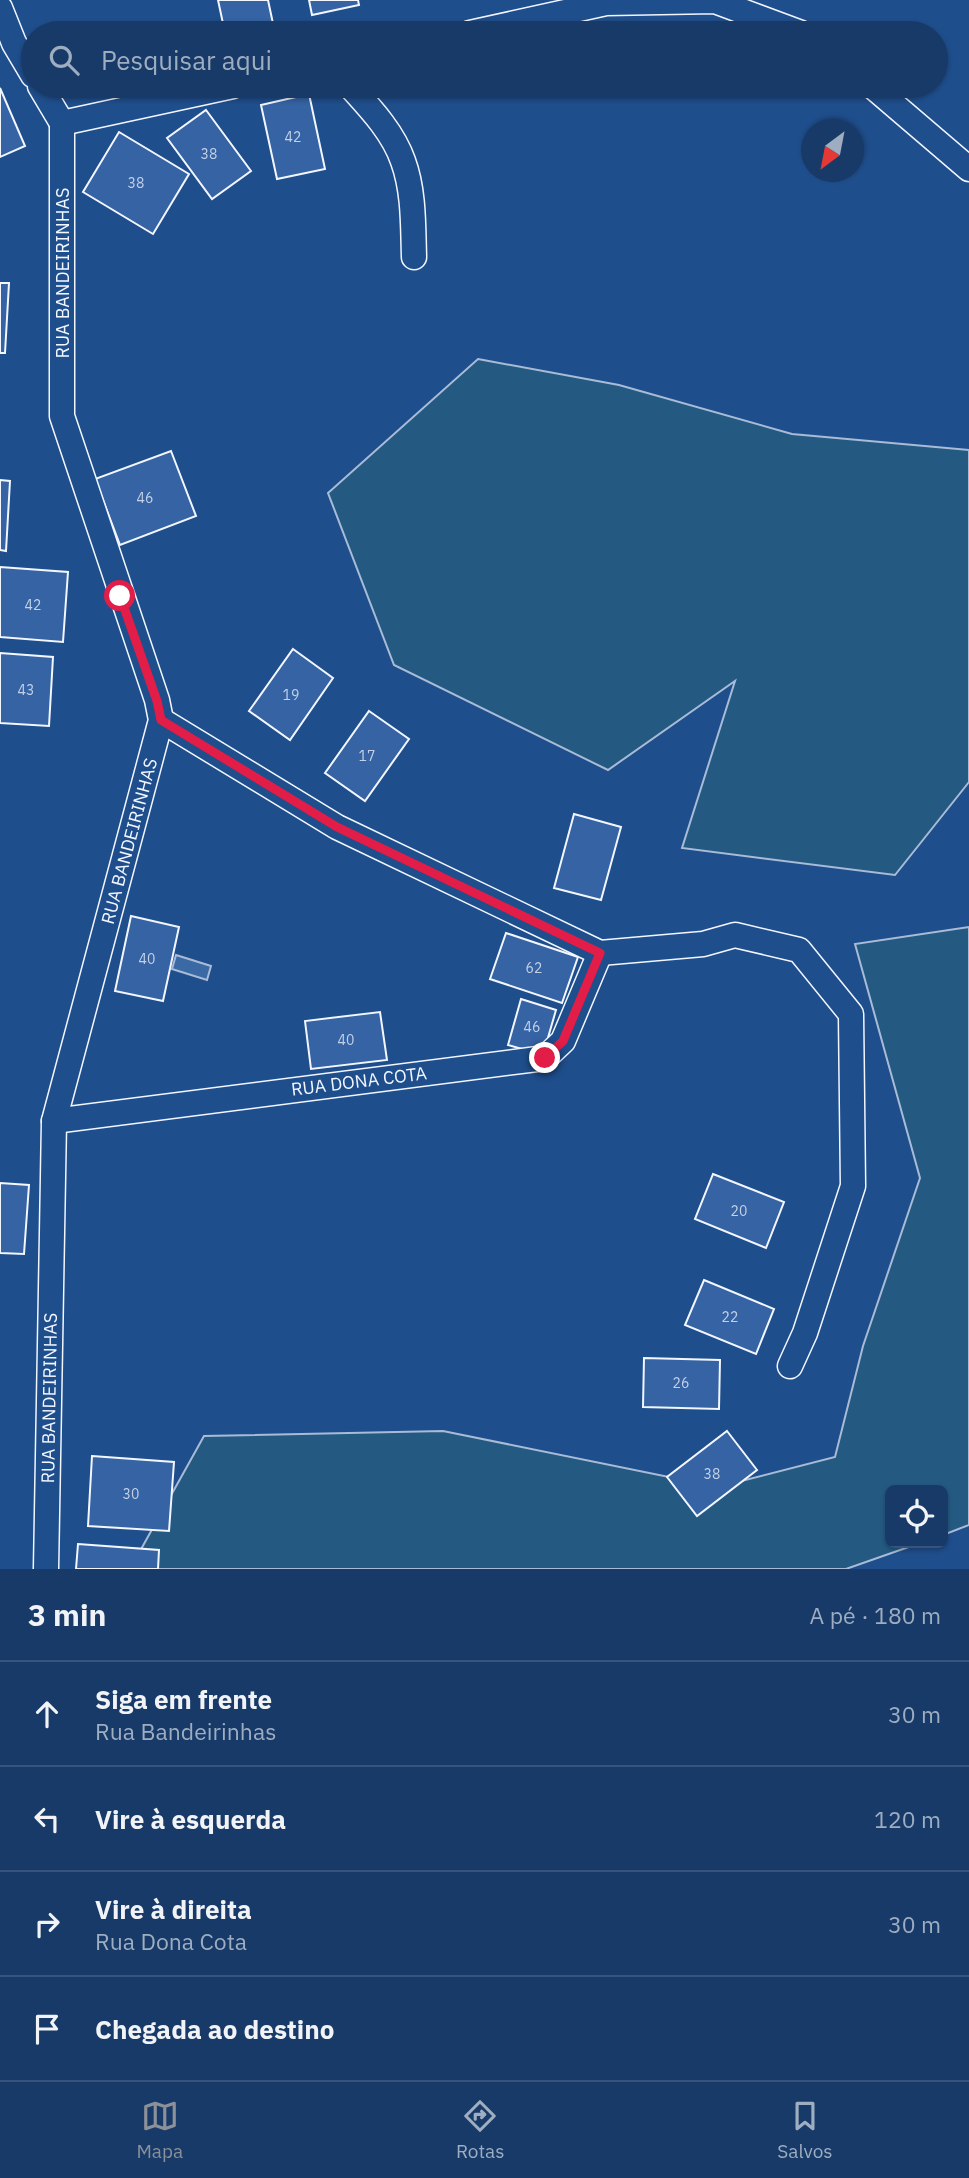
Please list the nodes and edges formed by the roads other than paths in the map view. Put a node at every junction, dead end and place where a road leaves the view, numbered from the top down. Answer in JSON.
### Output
{"nodes":[{"id":1,"x":0,"y":8,"type":"edge"},
{"id":2,"x":524,"y":21,"type":"edge"},
{"id":3,"x":769,"y":21,"type":"edge"},
{"id":4,"x":21,"y":55,"type":"edge"},
{"id":5,"x":47,"y":98,"type":"edge"},
{"id":6,"x":178,"y":98,"type":"edge"},
{"id":7,"x":360,"y":98,"type":"edge"},
{"id":8,"x":886,"y":98,"type":"edge"},
{"id":9,"x":62,"y":123,"type":"junction"},
{"id":10,"x":969,"y":169,"type":"edge"},
{"id":11,"x":414,"y":257,"type":"dead end"},
{"id":12,"x":161,"y":720,"type":"junction"},
{"id":13,"x":600,"y":953,"type":"junction"},
{"id":14,"x":54,"y":1121,"type":"junction"},
{"id":15,"x":790,"y":1366,"type":"dead end"},
{"id":16,"x":46,"y":1569,"type":"edge"}],
"edges":[{"from":1,"to":4,"type":"street"},
{"from":2,"to":3,"type":"street"},
{"from":5,"to":9,"type":"street"},
{"from":6,"to":9,"type":"street"},
{"from":7,"to":11,"type":"street"},
{"from":8,"to":10,"type":"street"},
{"from":9,"to":12,"type":"street","name":"RUA BANDEIRINHAS"},
{"from":12,"to":13,"type":"street"},
{"from":12,"to":14,"type":"street","name":"RUA BANDEIRINHAS"},
{"from":13,"to":14,"type":"street","name":"RUA DONA COTA"},
{"from":13,"to":15,"type":"street"},
{"from":14,"to":16,"type":"street","name":"RUA BANDEIRINHAS"}]}
